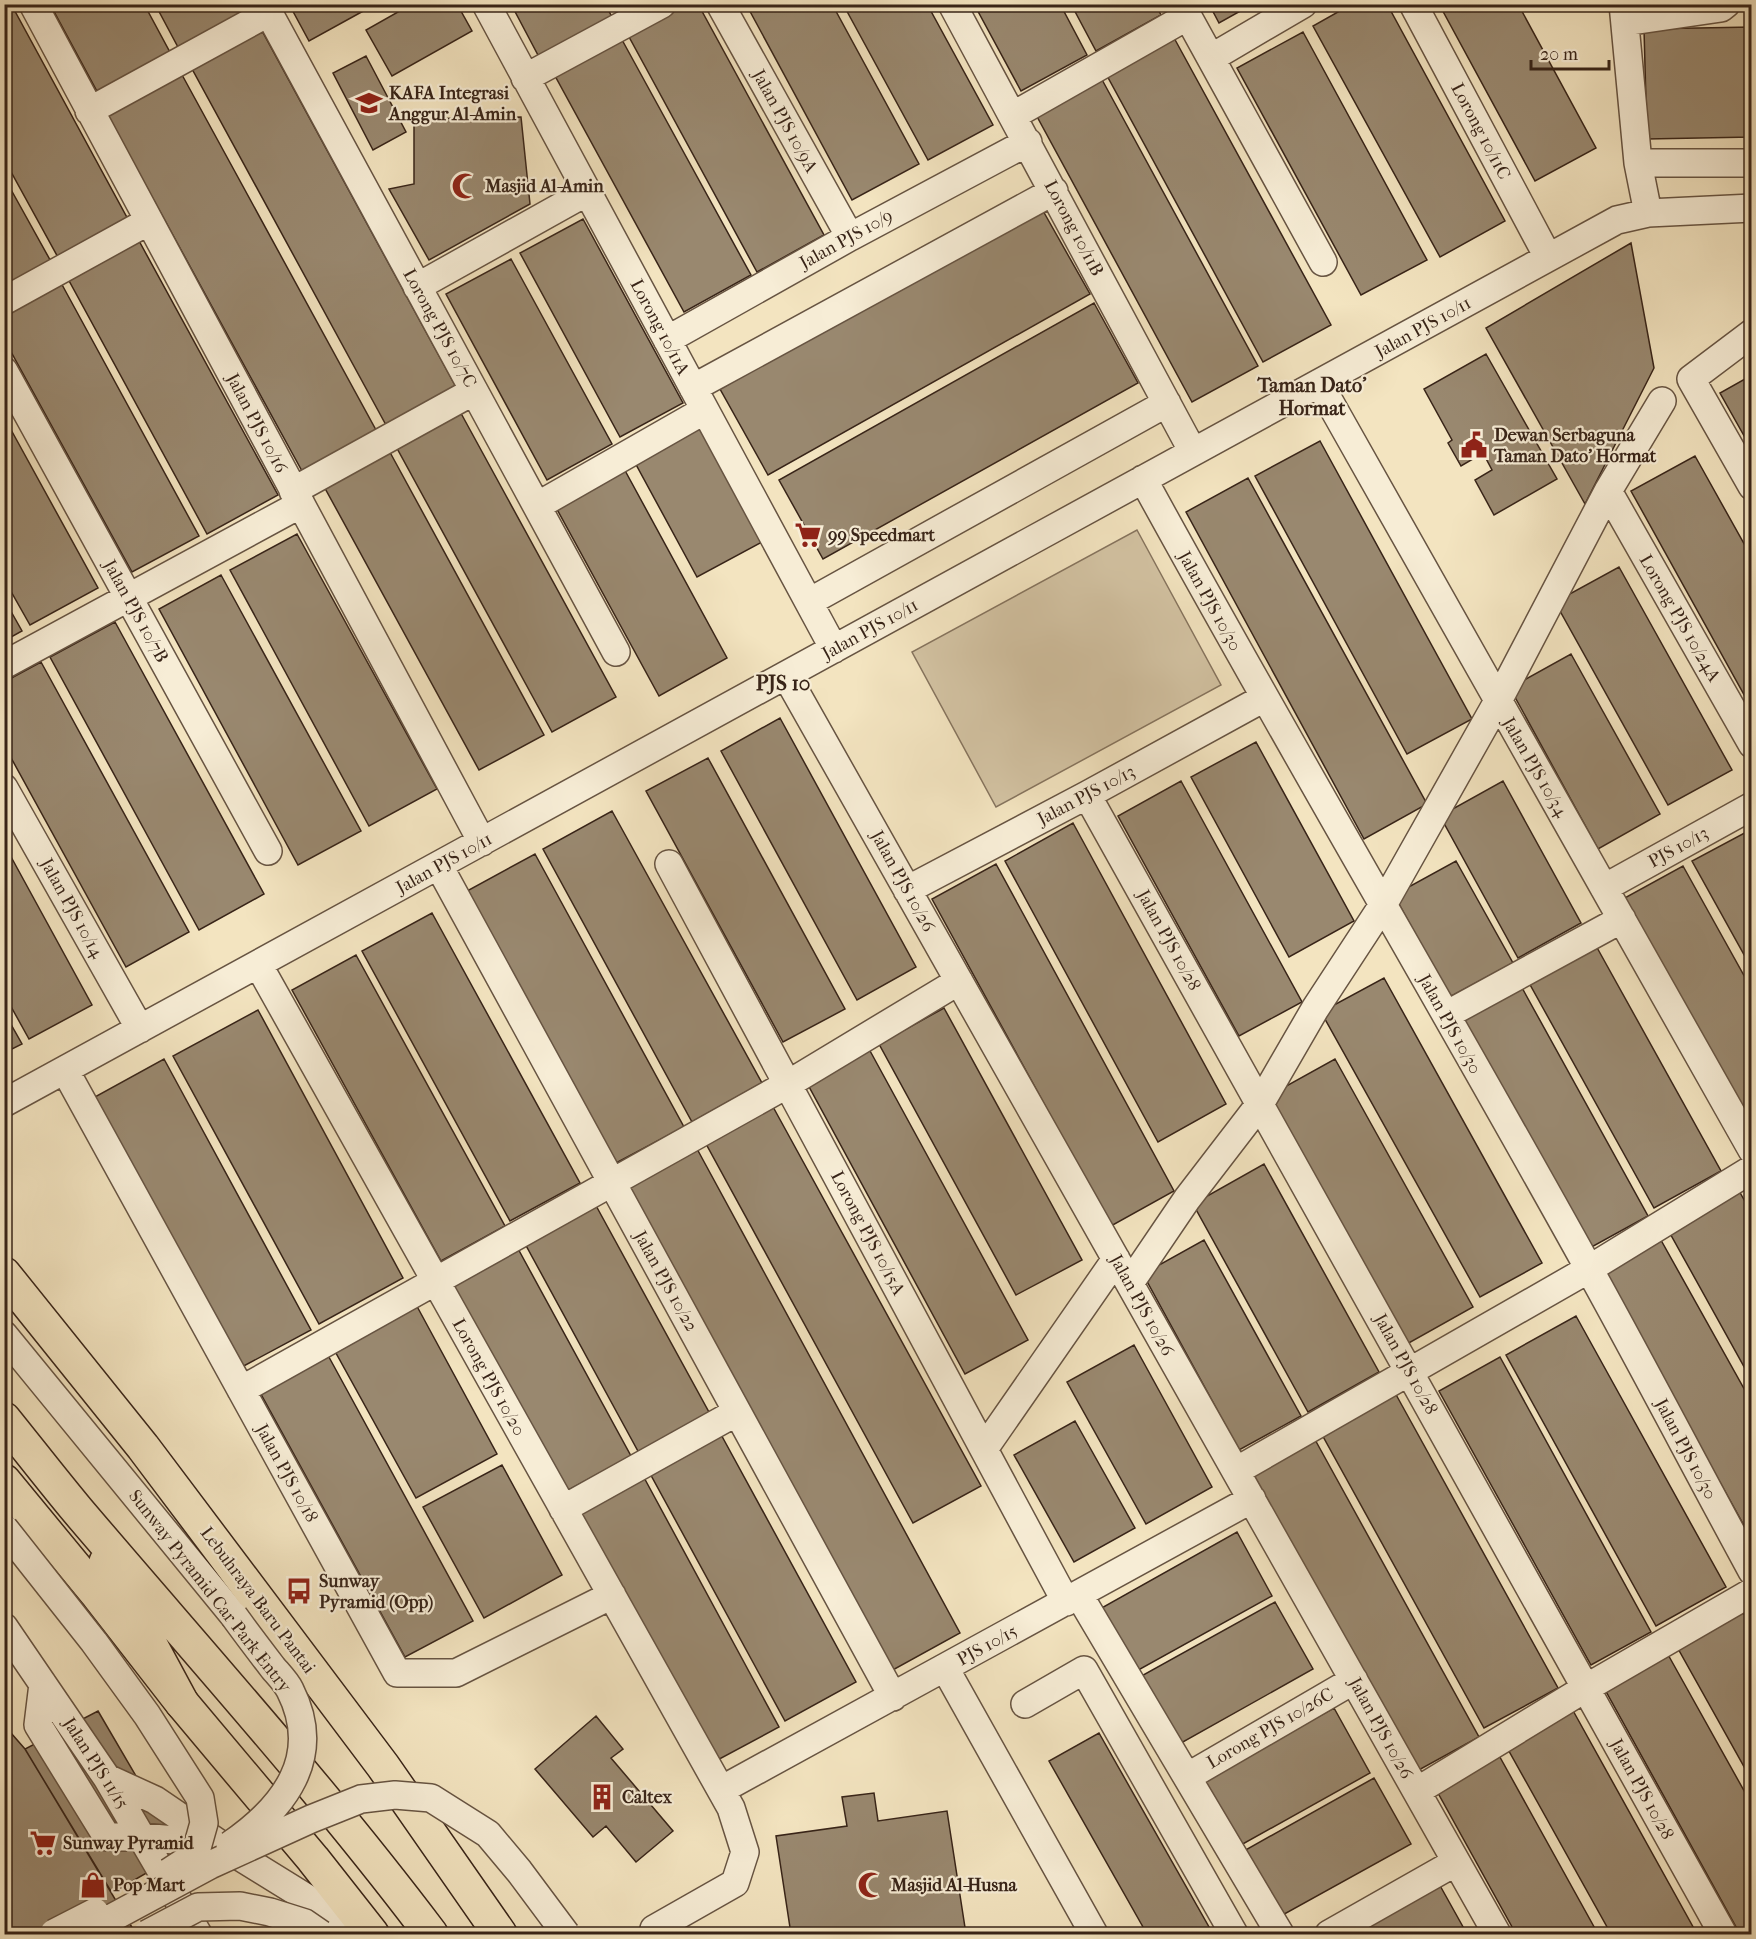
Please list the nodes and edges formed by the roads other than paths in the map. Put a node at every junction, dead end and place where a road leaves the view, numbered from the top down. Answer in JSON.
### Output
{"nodes":[{"id":1,"x":33,"y":4,"type":"edge"},
{"id":2,"x":486,"y":4,"type":"edge"},
{"id":3,"x":662,"y":4,"type":"edge"},
{"id":4,"x":720,"y":4,"type":"edge"},
{"id":5,"x":952,"y":4,"type":"edge"},
{"id":6,"x":1303,"y":4,"type":"edge"},
{"id":7,"x":1413,"y":4,"type":"edge"},
{"id":8,"x":1726,"y":4,"type":"edge"},
{"id":9,"x":266,"y":9,"type":"edge"},
{"id":10,"x":1185,"y":10,"type":"edge"},
{"id":11,"x":1624,"y":13,"type":"edge"},
{"id":12,"x":1211,"y":58,"type":"junction"},
{"id":13,"x":525,"y":78,"type":"junction"},
{"id":14,"x":89,"y":111,"type":"junction"},
{"id":15,"x":1014,"y":115,"type":"junction"},
{"id":16,"x":1028,"y":142,"type":"junction"},
{"id":17,"x":1638,"y":163,"type":"junction"},
{"id":18,"x":1752,"y":163,"type":"edge"},
{"id":19,"x":1054,"y":191,"type":"junction"},
{"id":20,"x":587,"y":192,"type":"junction"},
{"id":21,"x":1752,"y":208,"type":"edge"},
{"id":22,"x":1648,"y":213,"type":"junction"},
{"id":23,"x":148,"y":221,"type":"junction"},
{"id":24,"x":850,"y":237,"type":"junction"},
{"id":25,"x":1548,"y":257,"type":"junction"},
{"id":26,"x":1323,"y":261,"type":"dead end"},
{"id":27,"x":417,"y":286,"type":"junction"},
{"id":28,"x":4,"y":301,"type":"edge"},
{"id":29,"x":1752,"y":333,"type":"edge"},
{"id":30,"x":667,"y":340,"type":"junction"},
{"id":31,"x":4,"y":371,"type":"edge"},
{"id":32,"x":1319,"y":383,"type":"junction"},
{"id":33,"x":474,"y":391,"type":"junction"},
{"id":34,"x":699,"y":399,"type":"junction"},
{"id":35,"x":1662,"y":401,"type":"dead end"},
{"id":36,"x":1167,"y":403,"type":"junction"},
{"id":37,"x":1193,"y":452,"type":"junction"},
{"id":38,"x":1143,"y":479,"type":"junction"},
{"id":39,"x":1752,"y":486,"type":"edge"},
{"id":40,"x":1608,"y":491,"type":"junction"},
{"id":41,"x":297,"y":498,"type":"junction"},
{"id":42,"x":537,"y":506,"type":"junction"},
{"id":43,"x":129,"y":598,"type":"junction"},
{"id":44,"x":809,"y":602,"type":"junction"},
{"id":45,"x":834,"y":649,"type":"junction"},
{"id":46,"x":616,"y":652,"type":"dead end"},
{"id":47,"x":4,"y":665,"type":"edge"},
{"id":48,"x":786,"y":675,"type":"junction"},
{"id":49,"x":1264,"y":698,"type":"junction"},
{"id":50,"x":1498,"y":701,"type":"junction"},
{"id":51,"x":1752,"y":744,"type":"edge"},
{"id":52,"x":4,"y":788,"type":"edge"},
{"id":53,"x":1087,"y":795,"type":"junction"},
{"id":54,"x":1752,"y":806,"type":"edge"},
{"id":55,"x":482,"y":842,"type":"junction"},
{"id":56,"x":268,"y":851,"type":"dead end"},
{"id":57,"x":669,"y":864,"type":"dead end"},
{"id":58,"x":439,"y":866,"type":"junction"},
{"id":59,"x":1604,"y":888,"type":"junction"},
{"id":60,"x":907,"y":890,"type":"junction"},
{"id":61,"x":1383,"y":905,"type":"junction"},
{"id":62,"x":1622,"y":919,"type":"junction"},
{"id":63,"x":258,"y":964,"type":"junction"},
{"id":64,"x":959,"y":981,"type":"junction"},
{"id":65,"x":1446,"y":1016,"type":"junction"},
{"id":66,"x":140,"y":1029,"type":"junction"},
{"id":67,"x":65,"y":1070,"type":"junction"},
{"id":68,"x":788,"y":1084,"type":"junction"},
{"id":69,"x":4,"y":1103,"type":"edge"},
{"id":70,"x":1260,"y":1104,"type":"junction"},
{"id":71,"x":1752,"y":1150,"type":"edge"},
{"id":72,"x":1752,"y":1169,"type":"edge"},
{"id":73,"x":612,"y":1182,"type":"junction"},
{"id":74,"x":1116,"y":1260,"type":"junction"},
{"id":75,"x":1589,"y":1269,"type":"junction"},
{"id":76,"x":4,"y":1274,"type":"edge"},
{"id":77,"x":435,"y":1281,"type":"junction"},
{"id":78,"x":1130,"y":1283,"type":"junction"},
{"id":79,"x":4,"y":1335,"type":"edge"},
{"id":80,"x":1410,"y":1372,"type":"junction"},
{"id":81,"x":241,"y":1390,"type":"junction"},
{"id":82,"x":737,"y":1412,"type":"junction"},
{"id":83,"x":4,"y":1419,"type":"edge"},
{"id":84,"x":984,"y":1449,"type":"junction"},
{"id":85,"x":1236,"y":1471,"type":"junction"},
{"id":86,"x":4,"y":1480,"type":"edge"},
{"id":87,"x":1252,"y":1499,"type":"junction"},
{"id":88,"x":563,"y":1509,"type":"junction"},
{"id":89,"x":78,"y":1510,"type":"junction"},
{"id":90,"x":4,"y":1528,"type":"edge"},
{"id":91,"x":1752,"y":1571,"type":"edge"},
{"id":92,"x":1752,"y":1592,"type":"edge"},
{"id":93,"x":612,"y":1595,"type":"junction"},
{"id":94,"x":1073,"y":1598,"type":"junction"},
{"id":95,"x":4,"y":1627,"type":"edge"},
{"id":96,"x":945,"y":1668,"type":"junction"},
{"id":97,"x":1354,"y":1680,"type":"junction"},
{"id":98,"x":43,"y":1684,"type":"junction"},
{"id":99,"x":1586,"y":1688,"type":"junction"},
{"id":100,"x":893,"y":1697,"type":"junction"},
{"id":101,"x":182,"y":1703,"type":"junction"},
{"id":102,"x":1025,"y":1704,"type":"dead end"},
{"id":103,"x":1187,"y":1777,"type":"junction"},
{"id":104,"x":107,"y":1778,"type":"junction"},
{"id":105,"x":721,"y":1790,"type":"junction"},
{"id":106,"x":1417,"y":1791,"type":"junction"},
{"id":107,"x":142,"y":1837,"type":"junction"},
{"id":108,"x":221,"y":1845,"type":"junction"},
{"id":109,"x":1456,"y":1862,"type":"junction"},
{"id":110,"x":54,"y":1934,"type":"edge"},
{"id":111,"x":82,"y":1935,"type":"edge"},
{"id":112,"x":98,"y":1935,"type":"edge"},
{"id":113,"x":147,"y":1935,"type":"edge"},
{"id":114,"x":198,"y":1935,"type":"edge"},
{"id":115,"x":321,"y":1935,"type":"edge"},
{"id":116,"x":360,"y":1935,"type":"edge"},
{"id":117,"x":372,"y":1935,"type":"edge"},
{"id":118,"x":430,"y":1935,"type":"edge"},
{"id":119,"x":500,"y":1935,"type":"edge"},
{"id":120,"x":566,"y":1935,"type":"edge"},
{"id":121,"x":657,"y":1935,"type":"edge"},
{"id":122,"x":1094,"y":1935,"type":"edge"},
{"id":123,"x":1234,"y":1935,"type":"edge"},
{"id":124,"x":1280,"y":1935,"type":"edge"},
{"id":125,"x":1329,"y":1935,"type":"edge"},
{"id":126,"x":1497,"y":1935,"type":"edge"},
{"id":127,"x":1722,"y":1935,"type":"edge"}],
"edges":[{"from":1,"to":14,"type":"street","name":"Jalan PJS 10/16"},
{"from":2,"to":13,"type":"street","name":"Lorong 10/11A"},
{"from":3,"to":13,"type":"street"},
{"from":4,"to":24,"type":"street","name":"Jalan PJS 10/9A"},
{"from":5,"to":15,"type":"street","name":"Lorong 10/11B"},
{"from":6,"to":12,"type":"street"},
{"from":7,"to":25,"type":"street","name":"Lorong 10/11C"},
{"from":8,"to":11,"type":"street"},
{"from":9,"to":14,"type":"street"},
{"from":9,"to":27,"type":"street","name":"Lorong PJS 10/7C"},
{"from":10,"to":12,"type":"street"},
{"from":10,"to":15,"type":"street"},
{"from":11,"to":17,"type":"street"},
{"from":12,"to":26,"type":"street"},
{"from":13,"to":20,"type":"street","name":"Lorong 10/11A"},
{"from":14,"to":23,"type":"street","name":"Jalan PJS 10/16"},
{"from":15,"to":16,"type":"street","name":"Lorong 10/11B"},
{"from":16,"to":19,"type":"street","name":"Lorong 10/11B"},
{"from":16,"to":24,"type":"street","name":"Jalan PJS 10/9"},
{"from":17,"to":18,"type":"street"},
{"from":17,"to":22,"type":"street"},
{"from":19,"to":34,"type":"street"},
{"from":19,"to":36,"type":"street","name":"Lorong 10/11B"},
{"from":20,"to":27,"type":"street"},
{"from":20,"to":30,"type":"street","name":"Lorong 10/11A"},
{"from":21,"to":22,"type":"street","name":"Jalan PJS 10/11"},
{"from":22,"to":25,"type":"street","name":"Jalan PJS 10/11"},
{"from":23,"to":28,"type":"street"},
{"from":23,"to":41,"type":"street","name":"Jalan PJS 10/16"},
{"from":24,"to":30,"type":"street","name":"Jalan PJS 10/9"},
{"from":25,"to":32,"type":"street","name":"Jalan PJS 10/11"},
{"from":27,"to":33,"type":"street","name":"Lorong PJS 10/7C"},
{"from":29,"to":39,"type":"street"},
{"from":30,"to":34,"type":"street","name":"Lorong 10/11A"},
{"from":31,"to":43,"type":"street","name":"Jalan PJS 10/7B"},
{"from":32,"to":37,"type":"street","name":"Jalan PJS 10/11"},
{"from":32,"to":50,"type":"street","name":"Jalan PJS 10/34"},
{"from":33,"to":41,"type":"street"},
{"from":33,"to":42,"type":"street","name":"Lorong PJS 10/7C"},
{"from":34,"to":42,"type":"street"},
{"from":34,"to":44,"type":"street","name":"Lorong 10/11A"},
{"from":35,"to":40,"type":"street"},
{"from":36,"to":37,"type":"street","name":"Lorong 10/11B"},
{"from":36,"to":44,"type":"street"},
{"from":37,"to":38,"type":"street","name":"Jalan PJS 10/11"},
{"from":38,"to":45,"type":"street","name":"Jalan PJS 10/11"},
{"from":38,"to":49,"type":"street","name":"Jalan PJS 10/30"},
{"from":40,"to":50,"type":"street"},
{"from":40,"to":51,"type":"street","name":"Lorong PJS 10/24A"},
{"from":41,"to":43,"type":"street"},
{"from":41,"to":55,"type":"street","name":"Jalan PJS 10/16"},
{"from":42,"to":46,"type":"street","name":"Lorong PJS 10/7C"},
{"from":43,"to":47,"type":"street"},
{"from":43,"to":56,"type":"street","name":"Jalan PJS 10/7B"},
{"from":44,"to":45,"type":"street","name":"Lorong 10/11A"},
{"from":45,"to":48,"type":"street","name":"Jalan PJS 10/11"},
{"from":48,"to":55,"type":"street","name":"Jalan PJS 10/11"},
{"from":48,"to":60,"type":"street","name":"Jalan PJS 10/26"},
{"from":49,"to":53,"type":"street","name":"Jalan PJS 10/13"},
{"from":49,"to":61,"type":"street","name":"Jalan PJS 10/30"},
{"from":50,"to":59,"type":"street","name":"Jalan PJS 10/34"},
{"from":50,"to":61,"type":"street"},
{"from":52,"to":66,"type":"street","name":"Jalan PJS 10/14"},
{"from":53,"to":60,"type":"street","name":"Jalan PJS 10/13"},
{"from":53,"to":70,"type":"street","name":"Jalan PJS 10/28"},
{"from":54,"to":59,"type":"street","name":"PJS 10/13"},
{"from":55,"to":58,"type":"street","name":"Jalan PJS 10/11"},
{"from":57,"to":68,"type":"street","name":"Lorong PJS 10/15A"},
{"from":58,"to":63,"type":"street","name":"Jalan PJS 10/11"},
{"from":58,"to":73,"type":"street","name":"Jalan PJS 10/22"},
{"from":59,"to":62,"type":"street","name":"Jalan PJS 10/34"},
{"from":60,"to":64,"type":"street","name":"Jalan PJS 10/26"},
{"from":61,"to":65,"type":"street","name":"Jalan PJS 10/30"},
{"from":61,"to":70,"type":"street"},
{"from":62,"to":65,"type":"street"},
{"from":62,"to":71,"type":"street","name":"Jalan PJS 10/34"},
{"from":63,"to":66,"type":"street","name":"Jalan PJS 10/11"},
{"from":63,"to":77,"type":"street","name":"Lorong PJS 10/20"},
{"from":64,"to":68,"type":"street"},
{"from":64,"to":74,"type":"street","name":"Jalan PJS 10/26"},
{"from":65,"to":75,"type":"street","name":"Jalan PJS 10/30"},
{"from":66,"to":67,"type":"street","name":"Jalan PJS 10/11"},
{"from":67,"to":69,"type":"street","name":"Jalan PJS 10/11"},
{"from":67,"to":81,"type":"street","name":"Jalan PJS 10/18"},
{"from":68,"to":73,"type":"street"},
{"from":68,"to":84,"type":"street","name":"Lorong PJS 10/15A"},
{"from":70,"to":78,"type":"street"},
{"from":70,"to":80,"type":"street","name":"Jalan PJS 10/28"},
{"from":72,"to":75,"type":"street"},
{"from":73,"to":77,"type":"street"},
{"from":73,"to":82,"type":"street","name":"Jalan PJS 10/22"},
{"from":74,"to":78,"type":"street","name":"Jalan PJS 10/26"},
{"from":74,"to":84,"type":"street"},
{"from":75,"to":80,"type":"street"},
{"from":75,"to":91,"type":"street","name":"Jalan PJS 10/30"},
{"from":76,"to":119,"type":"main road","name":"Lebuhraya Baru Pantai"},
{"from":77,"to":81,"type":"street"},
{"from":77,"to":88,"type":"street","name":"Lorong PJS 10/20"},
{"from":78,"to":85,"type":"street","name":"Jalan PJS 10/26"},
{"from":79,"to":112,"type":"street","name":"Sunway Pyramid Car Park Entry","bridge":true},
{"from":80,"to":85,"type":"street"},
{"from":80,"to":99,"type":"street","name":"Jalan PJS 10/28"},
{"from":81,"to":93,"type":"street","name":"Jalan PJS 10/18"},
{"from":82,"to":88,"type":"street"},
{"from":82,"to":100,"type":"street","name":"Jalan PJS 10/22"},
{"from":83,"to":89,"type":"main road"},
{"from":84,"to":94,"type":"street","name":"Lorong PJS 10/15A"},
{"from":85,"to":87,"type":"street","name":"Jalan PJS 10/26"},
{"from":86,"to":101,"type":"main road"},
{"from":87,"to":94,"type":"street","name":"PJS 10/15"},
{"from":87,"to":97,"type":"street","name":"Jalan PJS 10/26"},
{"from":88,"to":93,"type":"street","name":"Lorong PJS 10/20"},
{"from":89,"to":101,"type":"main road"},
{"from":89,"to":118,"type":"main road"},
{"from":90,"to":110,"type":"street","bridge":true},
{"from":92,"to":99,"type":"street"},
{"from":93,"to":105,"type":"street","name":"Lorong PJS 10/20"},
{"from":94,"to":96,"type":"street","name":"PJS 10/15"},
{"from":94,"to":103,"type":"street","name":"Lorong PJS 10/15A"},
{"from":95,"to":98,"type":"street","name":"Jalan PJS 11/15"},
{"from":96,"to":100,"type":"street","name":"PJS 10/15"},
{"from":96,"to":122,"type":"street"},
{"from":97,"to":103,"type":"street","name":"Lorong PJS 10/26C"},
{"from":97,"to":106,"type":"street","name":"Jalan PJS 10/26"},
{"from":98,"to":104,"type":"street","name":"Jalan PJS 11/15"},
{"from":98,"to":107,"type":"street"},
{"from":99,"to":106,"type":"street"},
{"from":99,"to":127,"type":"street","name":"Jalan PJS 10/28"},
{"from":100,"to":105,"type":"street","name":"PJS 10/15"},
{"from":101,"to":117,"type":"main road"},
{"from":102,"to":123,"type":"street"},
{"from":103,"to":124,"type":"street","name":"Lorong PJS 10/15A"},
{"from":104,"to":107,"type":"street","name":"Jalan PJS 11/15"},
{"from":104,"to":108,"type":"street"},
{"from":105,"to":121,"type":"street","name":"Lorong PJS 10/20"},
{"from":106,"to":109,"type":"street","name":"Jalan PJS 10/26"},
{"from":107,"to":108,"type":"street"},
{"from":107,"to":114,"type":"street","name":"Jalan PJS 11/15"},
{"from":108,"to":116,"type":"street"},
{"from":109,"to":125,"type":"street"},
{"from":109,"to":126,"type":"street","name":"Jalan PJS 10/26"},
{"from":111,"to":120,"type":"street","bridge":true},
{"from":113,"to":115,"type":"street","bridge":true}]}
